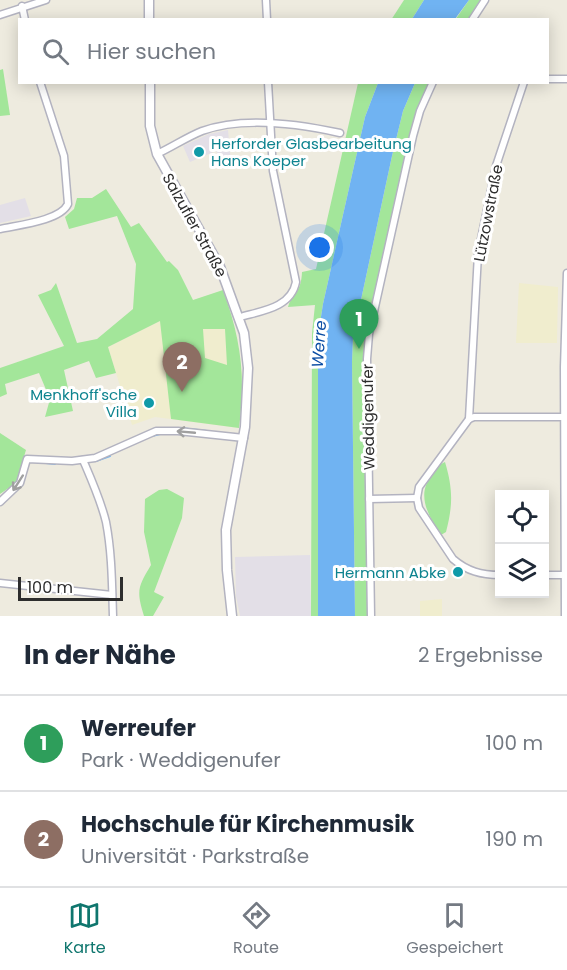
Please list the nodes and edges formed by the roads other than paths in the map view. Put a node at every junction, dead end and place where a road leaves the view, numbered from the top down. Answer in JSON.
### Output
{"nodes":[{"id":1,"x":42,"y":0,"type":"edge"},
{"id":2,"x":149,"y":0,"type":"edge"},
{"id":3,"x":266,"y":0,"type":"edge"},
{"id":4,"x":485,"y":0,"type":"edge"},
{"id":5,"x":22,"y":6,"type":"junction"},
{"id":6,"x":0,"y":15,"type":"edge"},
{"id":7,"x":25,"y":18,"type":"edge"},
{"id":8,"x":149,"y":18,"type":"edge"},
{"id":9,"x":267,"y":18,"type":"edge"},
{"id":10,"x":473,"y":18,"type":"edge"},
{"id":11,"x":549,"y":79,"type":"edge"},
{"id":12,"x":567,"y":79,"type":"edge"},
{"id":13,"x":41,"y":84,"type":"edge"},
{"id":14,"x":150,"y":84,"type":"edge"},
{"id":15,"x":268,"y":84,"type":"edge"},
{"id":16,"x":432,"y":84,"type":"edge"},
{"id":17,"x":523,"y":84,"type":"edge"},
{"id":18,"x":269,"y":124,"type":"junction"},
{"id":19,"x":340,"y":132,"type":"dead end"},
{"id":20,"x":157,"y":154,"type":"junction"},
{"id":21,"x":0,"y":229,"type":"edge"},
{"id":22,"x":567,"y":273,"type":"edge"},
{"id":23,"x":240,"y":317,"type":"junction"},
{"id":24,"x":565,"y":367,"type":"edge"},
{"id":25,"x":564,"y":417,"type":"junction"},
{"id":26,"x":469,"y":419,"type":"junction"},
{"id":27,"x":244,"y":438,"type":"junction"},
{"id":28,"x":84,"y":460,"type":"junction"},
{"id":29,"x":417,"y":498,"type":"junction"},
{"id":30,"x":369,"y":499,"type":"junction"},
{"id":31,"x":0,"y":502,"type":"edge"},
{"id":32,"x":565,"y":526,"type":"edge"},
{"id":33,"x":495,"y":575,"type":"edge"},
{"id":34,"x":549,"y":575,"type":"edge"},
{"id":35,"x":564,"y":575,"type":"junction"},
{"id":36,"x":0,"y":583,"type":"edge"},
{"id":37,"x":112,"y":595,"type":"junction"},
{"id":38,"x":113,"y":616,"type":"edge"},
{"id":39,"x":232,"y":616,"type":"edge"},
{"id":40,"x":371,"y":616,"type":"edge"},
{"id":41,"x":565,"y":616,"type":"edge"}],
"edges":[{"from":1,"to":5,"type":"street"},
{"from":2,"to":8,"type":"main road"},
{"from":3,"to":9,"type":"street"},
{"from":4,"to":10,"type":"street"},
{"from":5,"to":6,"type":"street"},
{"from":5,"to":7,"type":"street"},
{"from":11,"to":12,"type":"street"},
{"from":13,"to":21,"type":"street"},
{"from":14,"to":20,"type":"main road","name":"Salzufler Straße"},
{"from":15,"to":18,"type":"street"},
{"from":16,"to":30,"type":"street","name":"Weddigenufer"},
{"from":17,"to":26,"type":"street","name":"Lützowstraße"},
{"from":18,"to":19,"type":"street"},
{"from":18,"to":20,"type":"street"},
{"from":18,"to":23,"type":"street"},
{"from":20,"to":23,"type":"main road","name":"Salzufler Straße"},
{"from":22,"to":24,"type":"street"},
{"from":23,"to":27,"type":"main road","name":"Salzufler Straße"},
{"from":24,"to":25,"type":"street"},
{"from":25,"to":26,"type":"street"},
{"from":25,"to":32,"type":"street"},
{"from":26,"to":29,"type":"street"},
{"from":27,"to":28,"type":"street","one_way":true},
{"from":27,"to":39,"type":"main road","name":"Salzufler Straße"},
{"from":28,"to":31,"type":"street","one_way":true},
{"from":28,"to":37,"type":"street"},
{"from":29,"to":30,"type":"street"},
{"from":29,"to":33,"type":"street"},
{"from":30,"to":40,"type":"street","name":"Weddigenufer"},
{"from":32,"to":35,"type":"street"},
{"from":34,"to":35,"type":"street"},
{"from":35,"to":41,"type":"street"},
{"from":36,"to":37,"type":"street"},
{"from":37,"to":38,"type":"street"}]}
